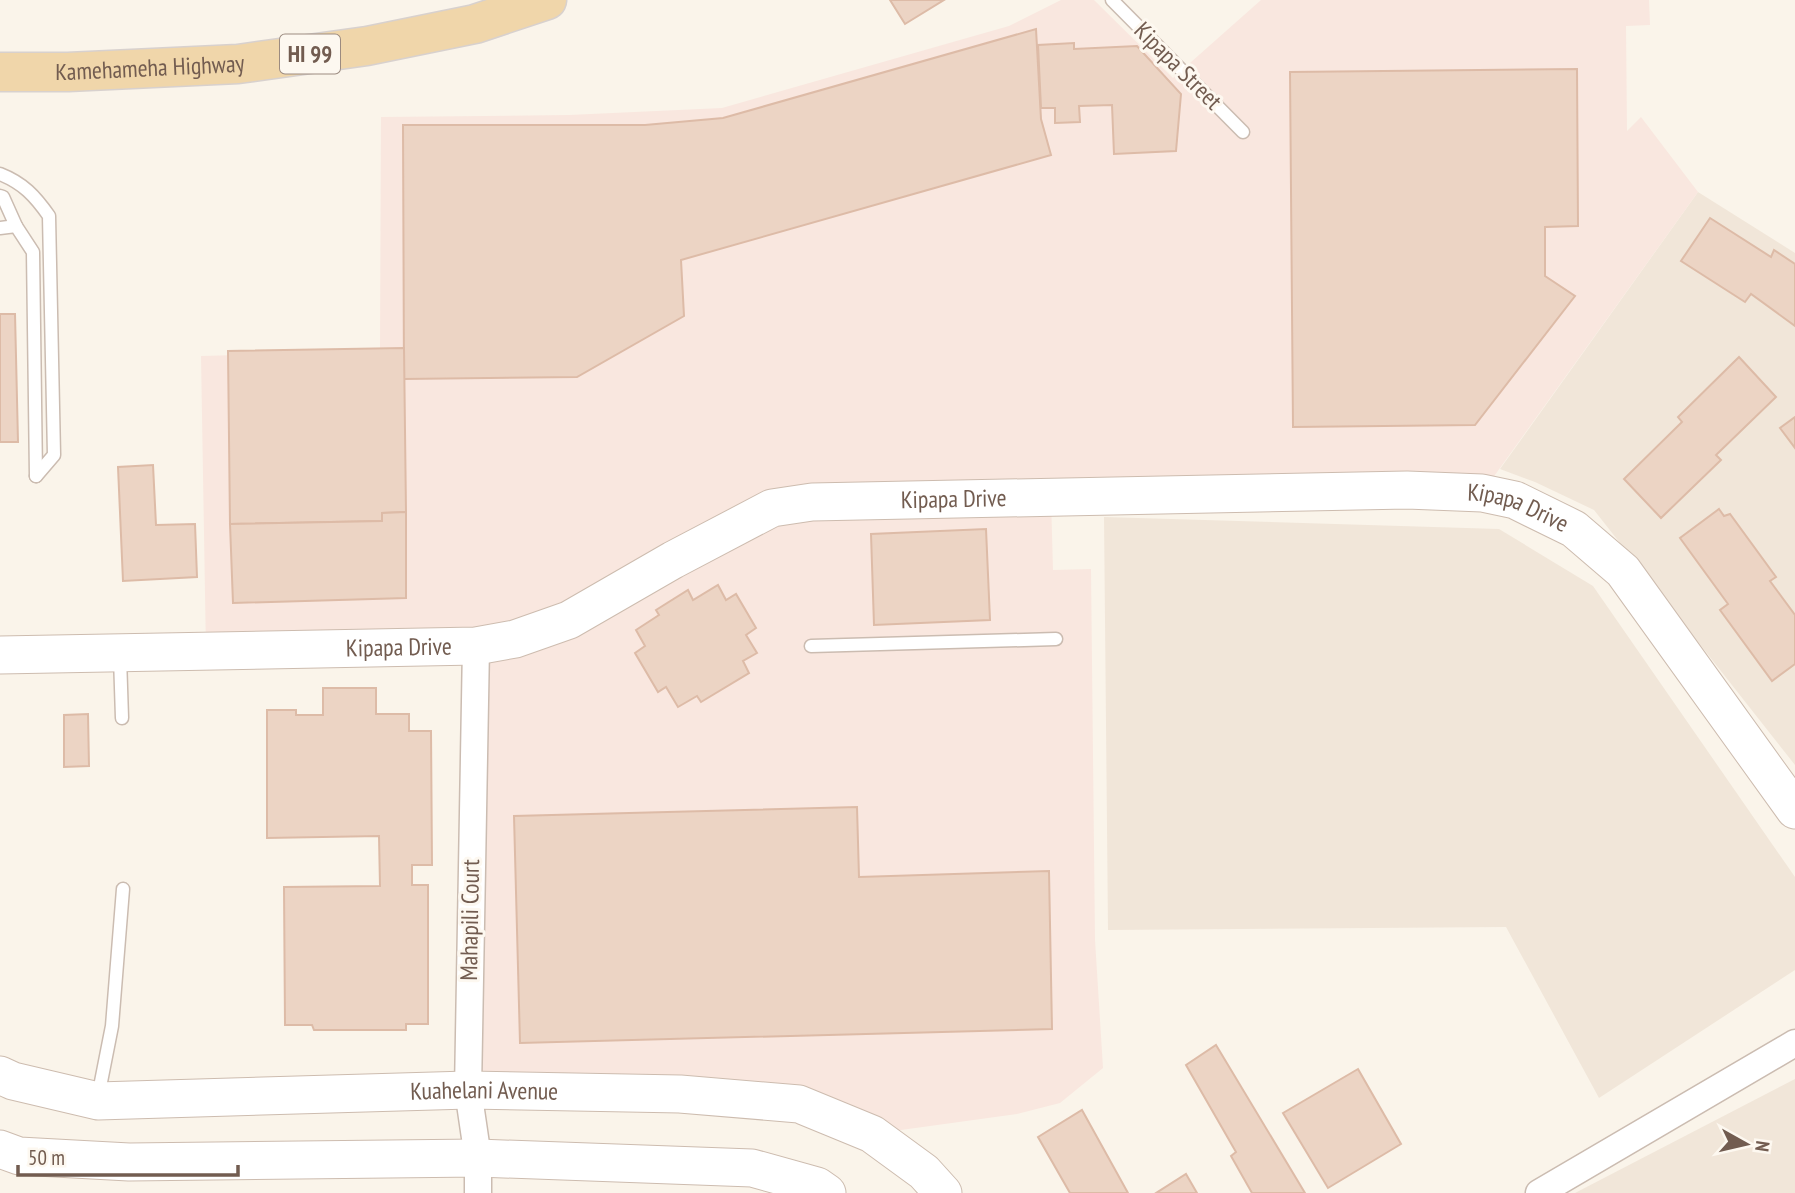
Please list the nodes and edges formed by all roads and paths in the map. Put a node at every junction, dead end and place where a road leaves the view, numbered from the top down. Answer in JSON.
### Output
{"nodes":[{"id":1,"x":547,"y":0,"type":"edge"},
{"id":2,"x":1112,"y":0,"type":"edge"},
{"id":3,"x":0,"y":72,"type":"edge"},
{"id":4,"x":68,"y":72,"type":"junction"},
{"id":5,"x":0,"y":90,"type":"edge"},
{"id":6,"x":1243,"y":132,"type":"dead end"},
{"id":7,"x":0,"y":173,"type":"edge"},
{"id":8,"x":0,"y":196,"type":"edge"},
{"id":9,"x":16,"y":226,"type":"junction"},
{"id":10,"x":0,"y":228,"type":"edge"},
{"id":11,"x":1056,"y":639,"type":"dead end"},
{"id":12,"x":476,"y":646,"type":"junction"},
{"id":13,"x":811,"y":646,"type":"dead end"},
{"id":14,"x":120,"y":653,"type":"junction"},
{"id":15,"x":0,"y":655,"type":"edge"},
{"id":16,"x":122,"y":718,"type":"dead end"},
{"id":17,"x":1795,"y":810,"type":"edge"},
{"id":18,"x":124,"y":889,"type":"dead end"},
{"id":19,"x":1795,"y":1043,"type":"edge"},
{"id":20,"x":0,"y":1075,"type":"edge"},
{"id":21,"x":468,"y":1090,"type":"junction"},
{"id":22,"x":98,"y":1101,"type":"junction"},
{"id":23,"x":0,"y":1149,"type":"edge"},
{"id":24,"x":478,"y":1175,"type":"edge"},
{"id":25,"x":827,"y":1193,"type":"edge"},
{"id":26,"x":943,"y":1193,"type":"edge"},
{"id":27,"x":1539,"y":1193,"type":"edge"}],
"edges":[{"from":1,"to":4,"type":"main road","name":"Kamehameha Highway","number":"HI 99"},
{"from":2,"to":6,"type":"lane","name":"Kipapa Street"},
{"from":3,"to":4,"type":"main road","name":"Kamehameha Highway","number":"HI 99"},
{"from":4,"to":5,"type":"main road"},
{"from":7,"to":9,"type":"lane"},
{"from":8,"to":9,"type":"lane"},
{"from":9,"to":10,"type":"lane"},
{"from":11,"to":13,"type":"lane"},
{"from":12,"to":14,"type":"street","name":"Kipapa Drive"},
{"from":12,"to":17,"type":"street","name":"Kipapa Drive"},
{"from":12,"to":21,"type":"street","name":"Mahapili Court"},
{"from":14,"to":15,"type":"street","name":"Kipapa Drive"},
{"from":14,"to":16,"type":"lane"},
{"from":18,"to":22,"type":"lane"},
{"from":19,"to":27,"type":"street"},
{"from":20,"to":22,"type":"street","name":"Kuahelani Avenue"},
{"from":21,"to":22,"type":"street","name":"Kuahelani Avenue"},
{"from":21,"to":24,"type":"street","name":"Mahapili Court"},
{"from":21,"to":26,"type":"street","name":"Kuahelani Avenue"},
{"from":23,"to":24,"type":"street"},
{"from":24,"to":25,"type":"street"}]}
